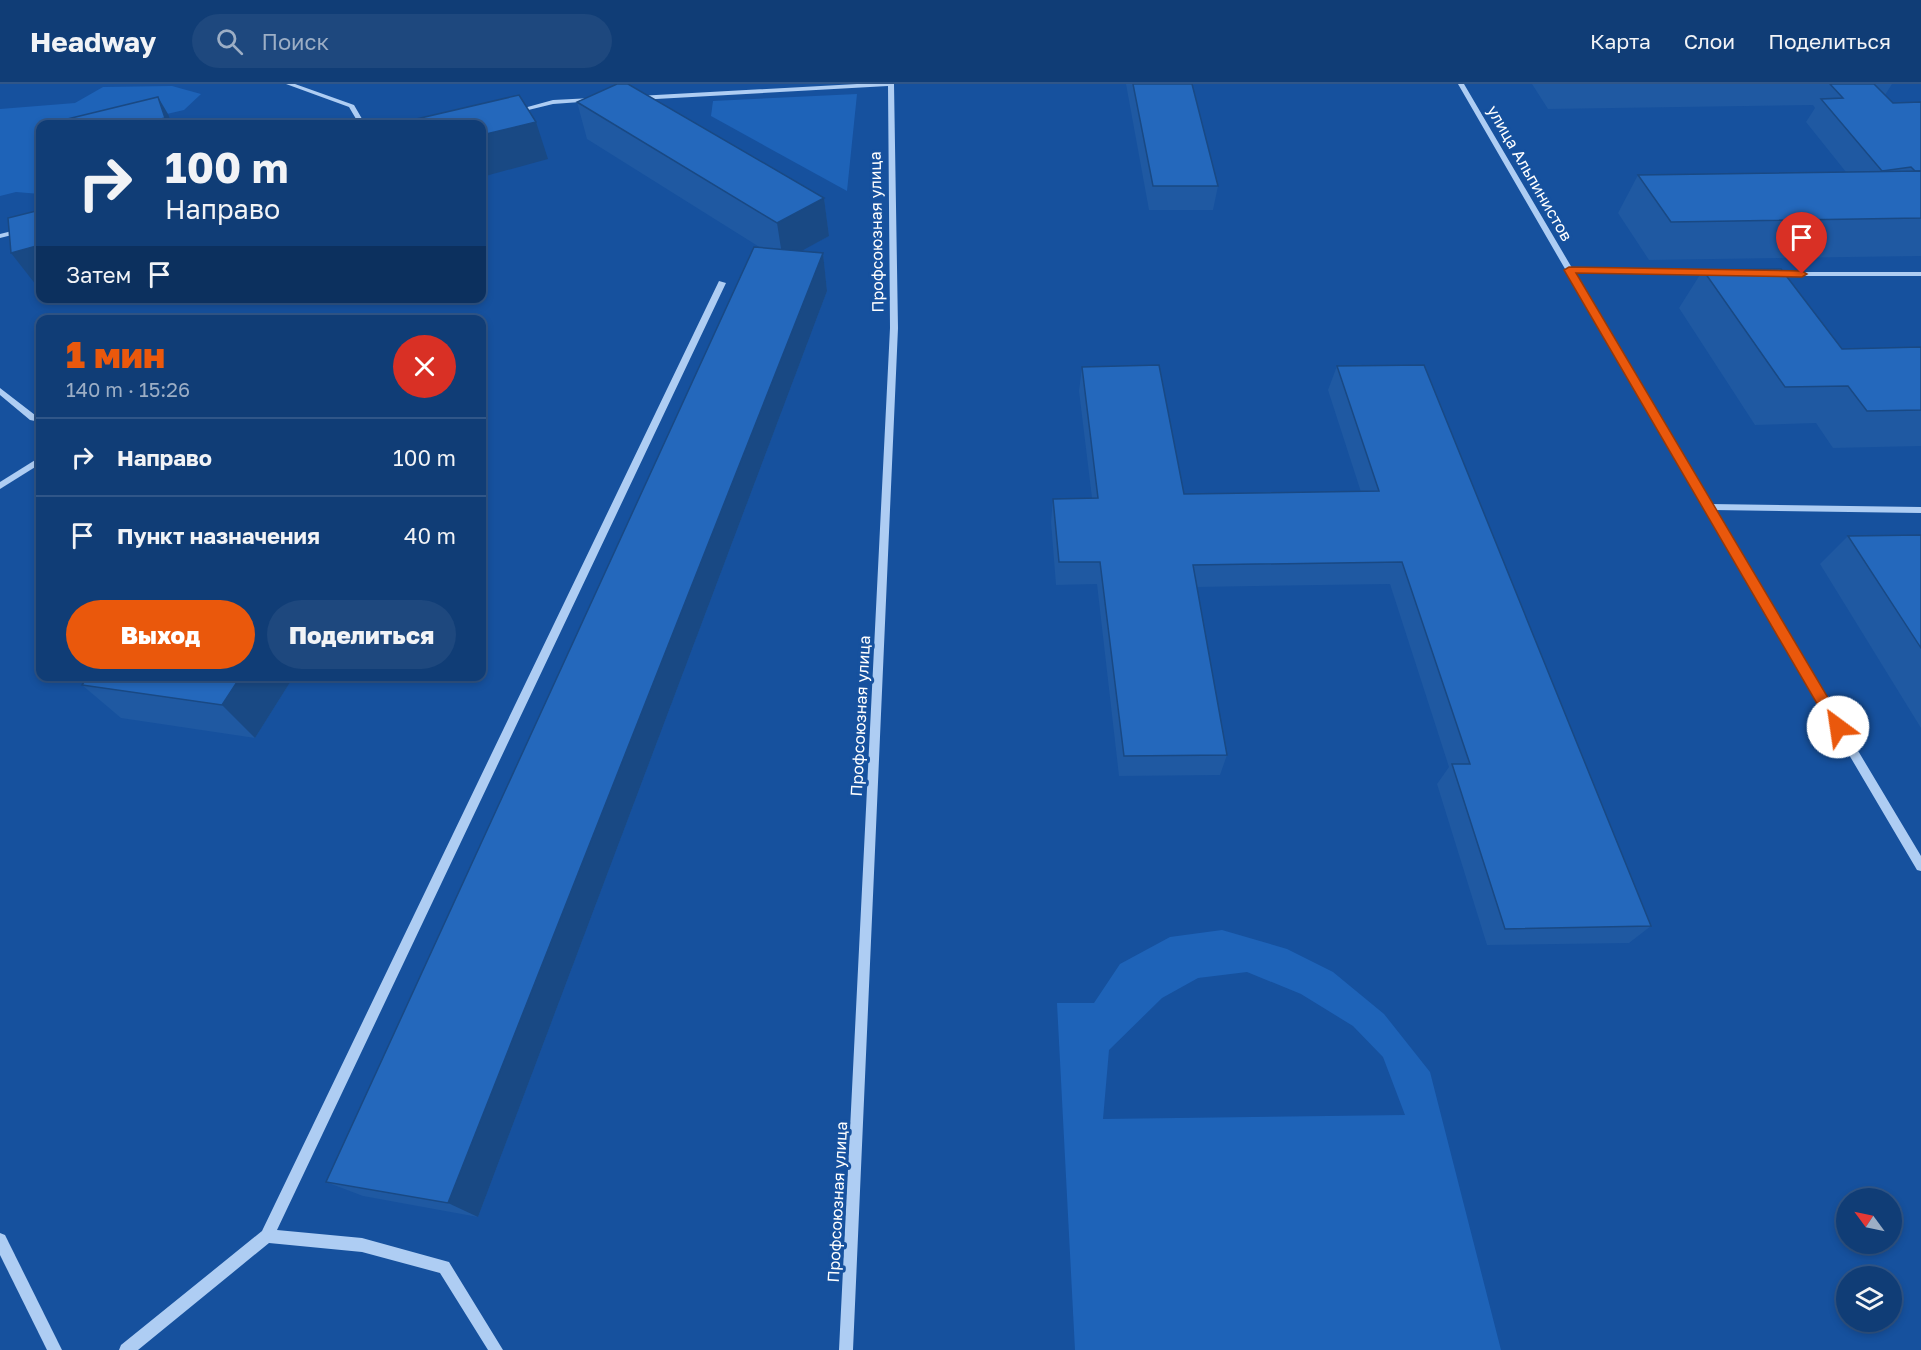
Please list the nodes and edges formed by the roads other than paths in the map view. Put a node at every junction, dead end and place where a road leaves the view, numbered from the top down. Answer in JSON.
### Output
{"nodes":[{"id":1,"x":289,"y":84,"type":"edge"},
{"id":2,"x":891,"y":84,"type":"edge"},
{"id":3,"x":1461,"y":84,"type":"edge"},
{"id":4,"x":624,"y":98,"type":"edge"},
{"id":5,"x":600,"y":100,"type":"edge"},
{"id":6,"x":510,"y":113,"type":"edge"},
{"id":7,"x":360,"y":120,"type":"edge"},
{"id":8,"x":36,"y":227,"type":"edge"},
{"id":9,"x":0,"y":236,"type":"edge"},
{"id":10,"x":1569,"y":270,"type":"junction"},
{"id":11,"x":1719,"y":273,"type":"edge"},
{"id":12,"x":1766,"y":274,"type":"edge"},
{"id":13,"x":1921,"y":274,"type":"edge"},
{"id":14,"x":722,"y":283,"type":"dead end"},
{"id":15,"x":0,"y":391,"type":"edge"},
{"id":16,"x":36,"y":418,"type":"edge"},
{"id":17,"x":36,"y":463,"type":"edge"},
{"id":18,"x":0,"y":486,"type":"edge"},
{"id":19,"x":1707,"y":507,"type":"junction"},
{"id":20,"x":1921,"y":510,"type":"edge"},
{"id":21,"x":1921,"y":866,"type":"edge"},
{"id":22,"x":267,"y":1236,"type":"junction"},
{"id":23,"x":0,"y":1240,"type":"edge"},
{"id":24,"x":55,"y":1350,"type":"edge"},
{"id":25,"x":126,"y":1350,"type":"edge"},
{"id":26,"x":496,"y":1350,"type":"edge"},
{"id":27,"x":846,"y":1350,"type":"edge"}],
"edges":[{"from":1,"to":7,"type":"street"},
{"from":2,"to":4,"type":"street"},
{"from":2,"to":27,"type":"street","name":"Профсоюзная улица"},
{"from":3,"to":10,"type":"street","name":"улица Альпинистов"},
{"from":5,"to":6,"type":"street"},
{"from":8,"to":9,"type":"street"},
{"from":10,"to":11,"type":"street"},
{"from":10,"to":19,"type":"street","name":"улица Альпинистов"},
{"from":12,"to":13,"type":"street"},
{"from":14,"to":22,"type":"street"},
{"from":15,"to":16,"type":"street"},
{"from":17,"to":18,"type":"street"},
{"from":19,"to":20,"type":"street"},
{"from":19,"to":21,"type":"street","name":"улица Альпинистов"},
{"from":22,"to":25,"type":"street"},
{"from":22,"to":26,"type":"street"},
{"from":23,"to":24,"type":"street"}]}
